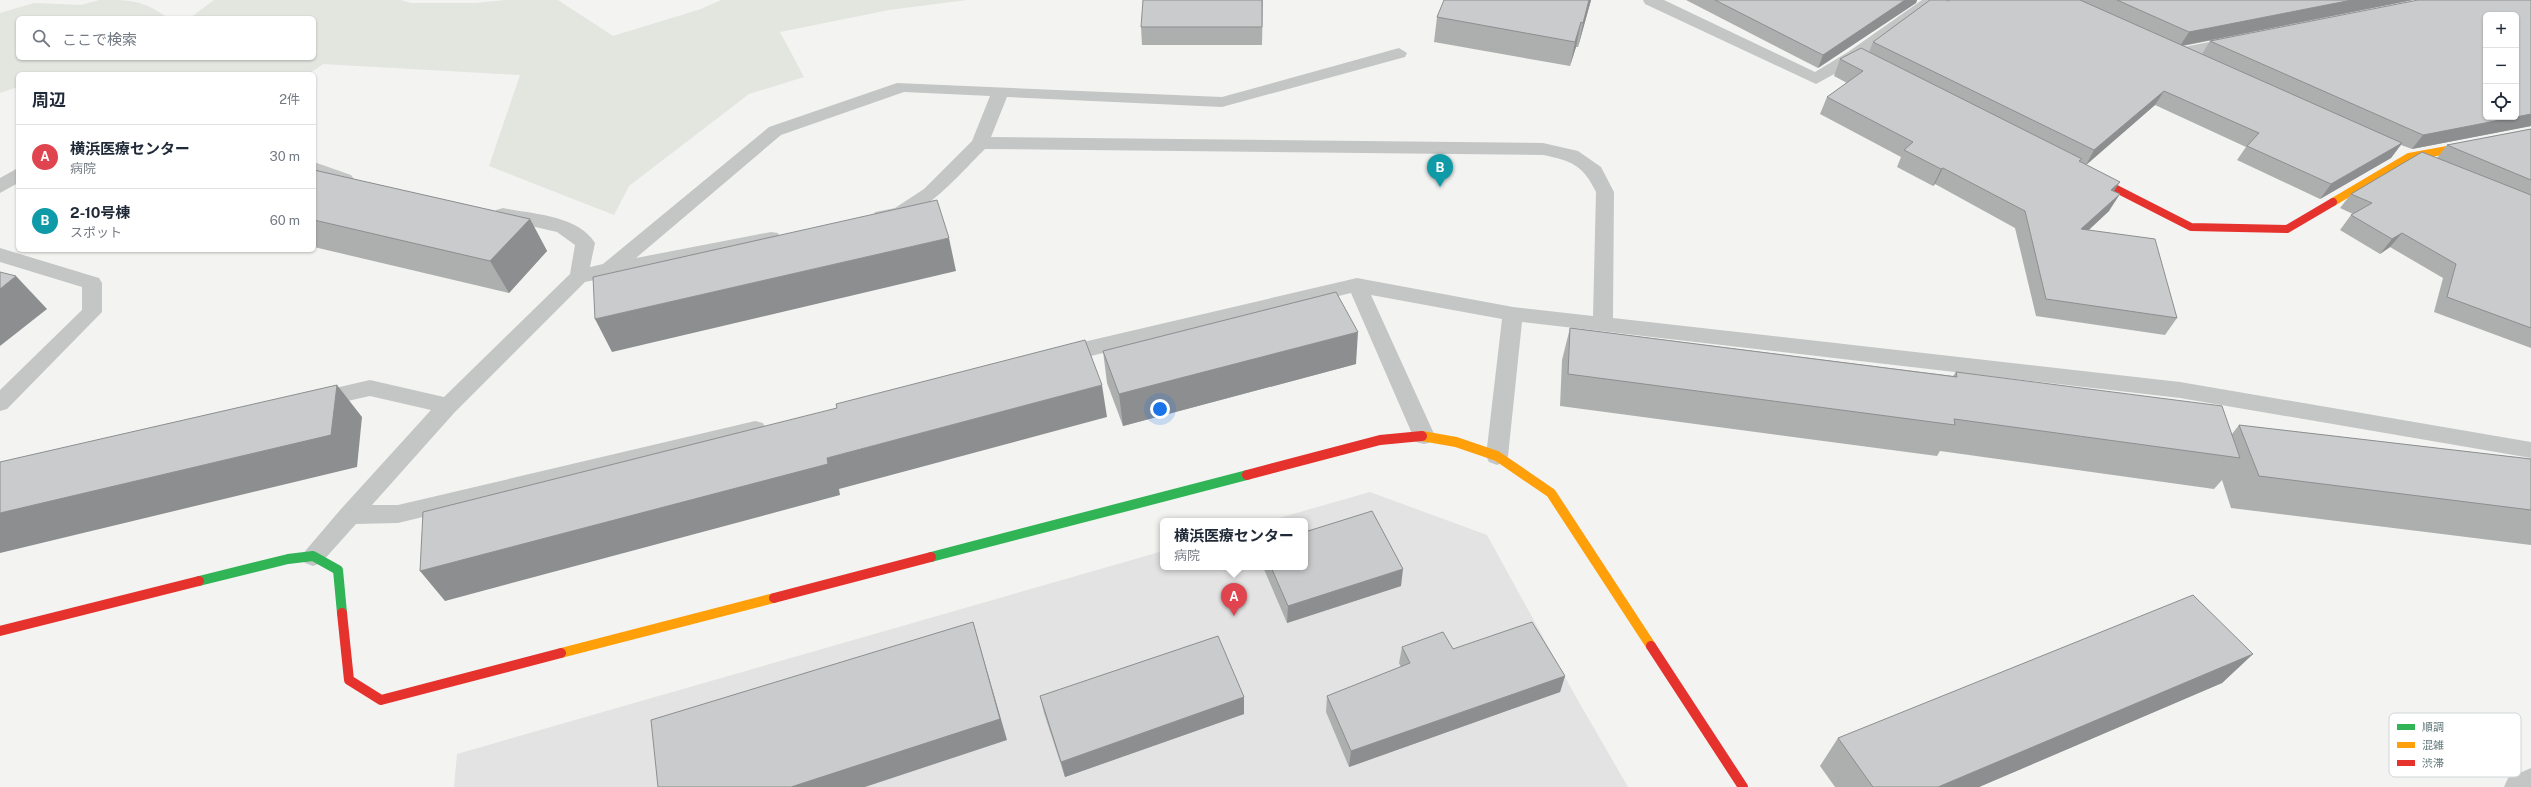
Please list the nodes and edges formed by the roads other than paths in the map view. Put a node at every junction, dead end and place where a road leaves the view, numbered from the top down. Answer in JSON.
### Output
{"nodes":[{"id":1,"x":1651,"y":0,"type":"edge"},
{"id":2,"x":1933,"y":0,"type":"edge"},
{"id":3,"x":2250,"y":39,"type":"edge"},
{"id":4,"x":1398,"y":53,"type":"dead end"},
{"id":5,"x":2208,"y":66,"type":"edge"},
{"id":6,"x":1000,"y":93,"type":"junction"},
{"id":7,"x":980,"y":143,"type":"junction"},
{"id":8,"x":2479,"y":144,"type":"edge"},
{"id":9,"x":2387,"y":147,"type":"edge"},
{"id":10,"x":2409,"y":157,"type":"junction"},
{"id":11,"x":316,"y":169,"type":"edge"},
{"id":12,"x":2438,"y":169,"type":"edge"},
{"id":13,"x":2079,"y":170,"type":"edge"},
{"id":14,"x":16,"y":175,"type":"edge"},
{"id":15,"x":361,"y":182,"type":"edge"},
{"id":16,"x":0,"y":187,"type":"edge"},
{"id":17,"x":485,"y":210,"type":"edge"},
{"id":18,"x":862,"y":220,"type":"edge"},
{"id":19,"x":785,"y":235,"type":"edge"},
{"id":20,"x":0,"y":255,"type":"edge"},
{"id":21,"x":609,"y":270,"type":"junction"},
{"id":22,"x":579,"y":276,"type":"junction"},
{"id":23,"x":1357,"y":285,"type":"junction"},
{"id":24,"x":1513,"y":314,"type":"junction"},
{"id":25,"x":1603,"y":325,"type":"junction"},
{"id":26,"x":1040,"y":361,"type":"edge"},
{"id":27,"x":0,"y":403,"type":"edge"},
{"id":28,"x":293,"y":405,"type":"edge"},
{"id":29,"x":448,"y":406,"type":"junction"},
{"id":30,"x":777,"y":424,"type":"edge"},
{"id":31,"x":1424,"y":436,"type":"junction"},
{"id":32,"x":2531,"y":450,"type":"edge"},
{"id":33,"x":1497,"y":456,"type":"junction"},
{"id":34,"x":349,"y":515,"type":"junction"},
{"id":35,"x":313,"y":556,"type":"junction"},
{"id":36,"x":0,"y":631,"type":"edge"},
{"id":37,"x":2531,"y":780,"type":"edge"},
{"id":38,"x":1743,"y":787,"type":"edge"},
{"id":39,"x":2517,"y":787,"type":"edge"}],
"edges":[{"from":1,"to":2,"type":"street"},
{"from":3,"to":5,"type":"street"},
{"from":4,"to":6,"type":"lane"},
{"from":6,"to":7,"type":"lane"},
{"from":6,"to":21,"type":"lane"},
{"from":7,"to":18,"type":"lane"},
{"from":7,"to":25,"type":"lane"},
{"from":8,"to":10,"type":"street"},
{"from":9,"to":10,"type":"street"},
{"from":10,"to":12,"type":"street"},
{"from":10,"to":13,"type":"street"},
{"from":11,"to":15,"type":"lane"},
{"from":14,"to":16,"type":"lane"},
{"from":17,"to":22,"type":"lane"},
{"from":19,"to":21,"type":"lane"},
{"from":20,"to":27,"type":"lane"},
{"from":21,"to":22,"type":"lane"},
{"from":22,"to":29,"type":"lane"},
{"from":23,"to":24,"type":"lane"},
{"from":23,"to":26,"type":"lane"},
{"from":23,"to":31,"type":"lane"},
{"from":24,"to":25,"type":"lane"},
{"from":24,"to":33,"type":"lane"},
{"from":25,"to":32,"type":"lane"},
{"from":28,"to":29,"type":"lane"},
{"from":29,"to":34,"type":"lane"},
{"from":30,"to":34,"type":"lane"},
{"from":31,"to":33,"type":"street"},
{"from":31,"to":35,"type":"street"},
{"from":33,"to":38,"type":"street"},
{"from":34,"to":35,"type":"lane"},
{"from":35,"to":36,"type":"street"},
{"from":37,"to":39,"type":"lane"}]}
